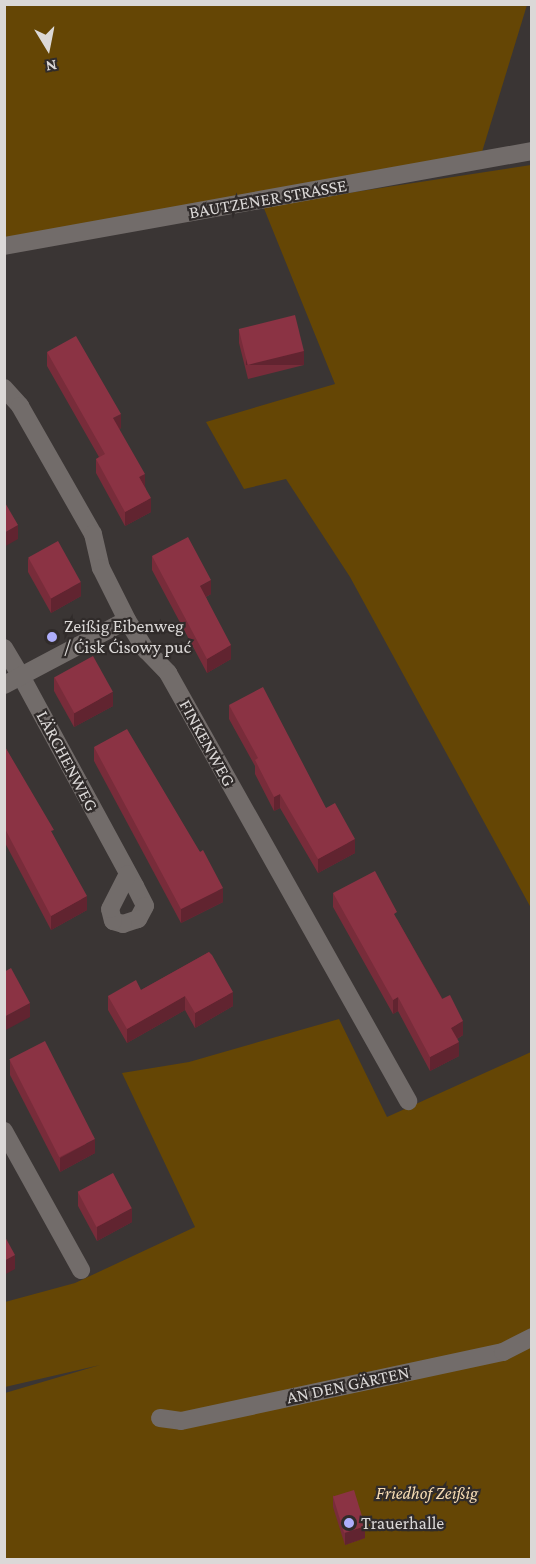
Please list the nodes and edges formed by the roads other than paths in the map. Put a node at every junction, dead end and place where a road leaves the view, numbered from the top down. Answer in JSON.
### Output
{"nodes":[{"id":1,"x":531,"y":151,"type":"edge"},
{"id":2,"x":4,"y":246,"type":"edge"},
{"id":3,"x":4,"y":388,"type":"edge"},
{"id":4,"x":127,"y":620,"type":"junction"},
{"id":5,"x":4,"y":648,"type":"edge"},
{"id":6,"x":21,"y":676,"type":"junction"},
{"id":7,"x":4,"y":685,"type":"edge"},
{"id":8,"x":128,"y":874,"type":"dead end"},
{"id":9,"x":408,"y":1101,"type":"dead end"},
{"id":10,"x":4,"y":1131,"type":"edge"},
{"id":11,"x":81,"y":1270,"type":"dead end"},
{"id":12,"x":531,"y":1337,"type":"edge"},
{"id":13,"x":160,"y":1418,"type":"dead end"}],
"edges":[{"from":1,"to":2,"type":"street","name":"BAUTZENER STRASSE"},
{"from":3,"to":4,"type":"street","name":"FINKENWEG"},
{"from":4,"to":6,"type":"street"},
{"from":4,"to":9,"type":"street","name":"FINKENWEG"},
{"from":5,"to":6,"type":"street","name":"LÄRCHENWEG"},
{"from":6,"to":7,"type":"street"},
{"from":6,"to":8,"type":"street","name":"LÄRCHENWEG"},
{"from":10,"to":11,"type":"street"},
{"from":12,"to":13,"type":"street","name":"AN DEN GÄRTEN"}]}
